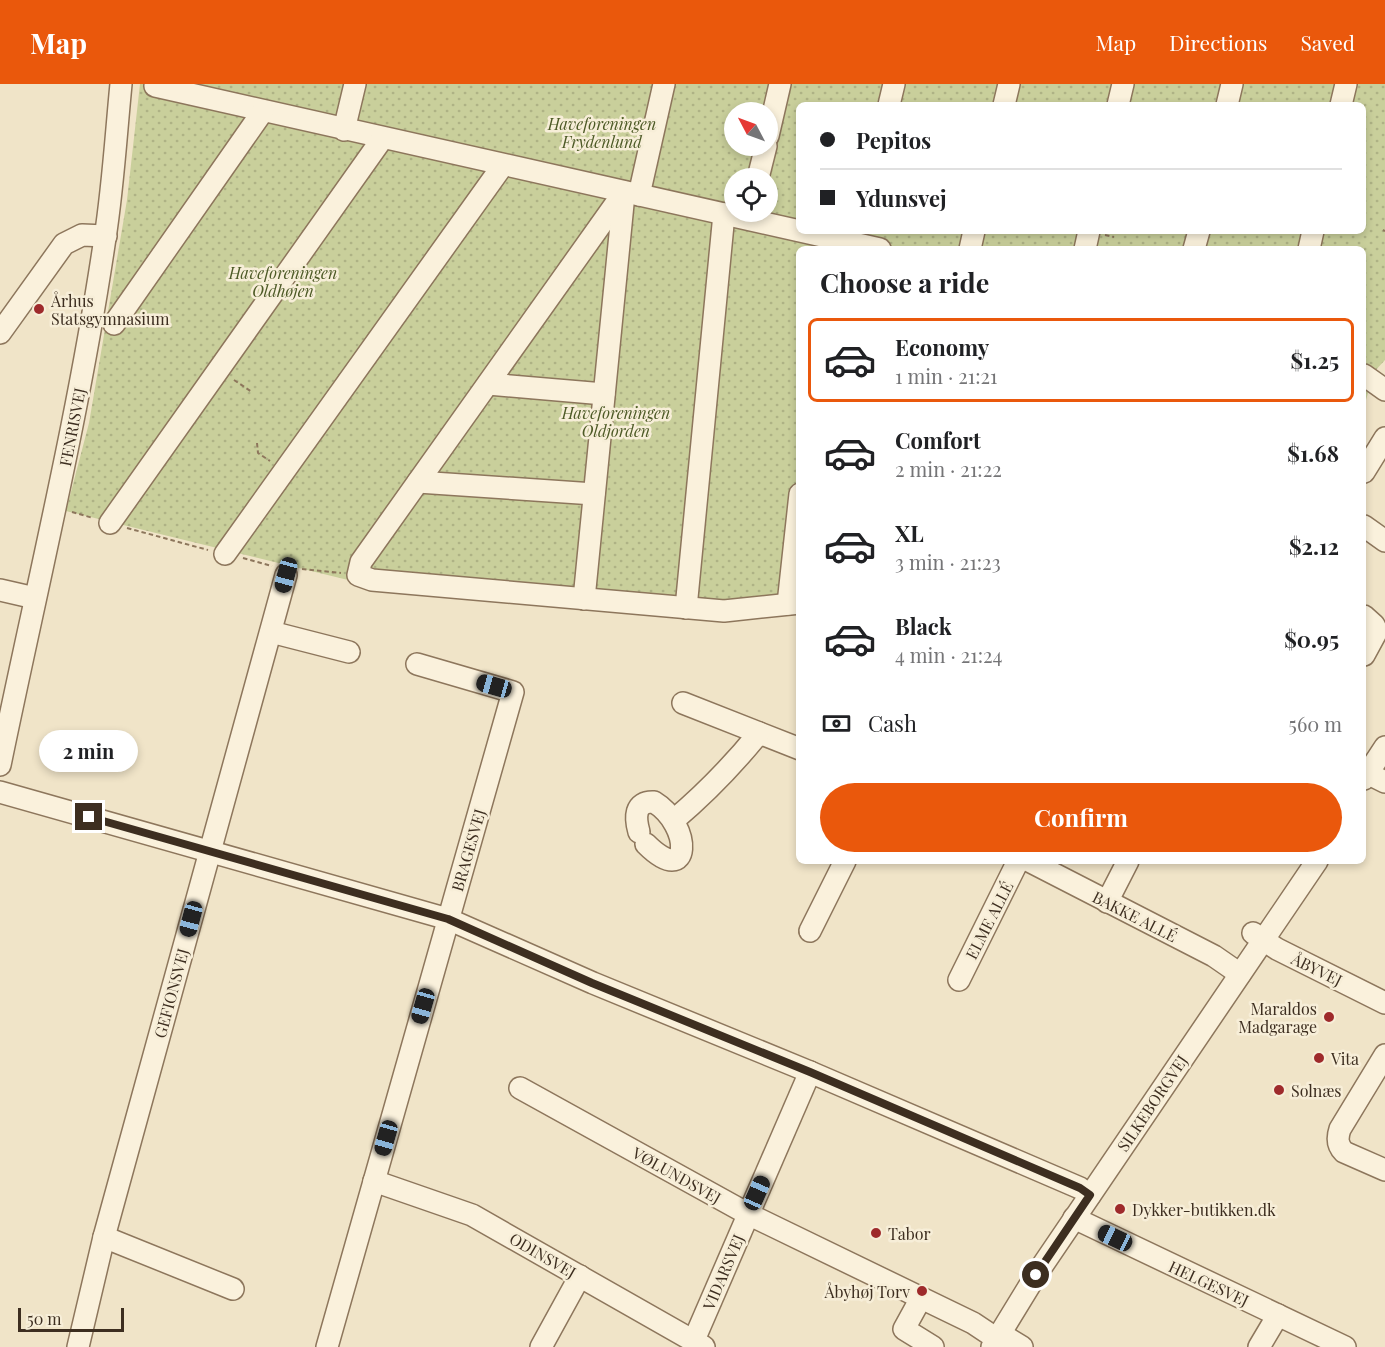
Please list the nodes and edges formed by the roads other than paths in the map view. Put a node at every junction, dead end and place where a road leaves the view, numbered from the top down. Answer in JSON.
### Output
{"nodes":[{"id":1,"x":121,"y":84,"type":"edge"},
{"id":2,"x":355,"y":84,"type":"edge"},
{"id":3,"x":663,"y":84,"type":"edge"},
{"id":4,"x":780,"y":84,"type":"edge"},
{"id":5,"x":894,"y":84,"type":"edge"},
{"id":6,"x":1009,"y":84,"type":"edge"},
{"id":7,"x":1123,"y":84,"type":"edge"},
{"id":8,"x":1232,"y":84,"type":"edge"},
{"id":9,"x":1346,"y":84,"type":"edge"},
{"id":10,"x":155,"y":86,"type":"dead end"},
{"id":11,"x":776,"y":102,"type":"edge"},
{"id":12,"x":890,"y":102,"type":"edge"},
{"id":13,"x":1005,"y":102,"type":"edge"},
{"id":14,"x":1119,"y":102,"type":"edge"},
{"id":15,"x":1228,"y":102,"type":"edge"},
{"id":16,"x":1342,"y":102,"type":"edge"},
{"id":17,"x":263,"y":111,"type":"junction"},
{"id":18,"x":344,"y":130,"type":"junction"},
{"id":19,"x":382,"y":139,"type":"junction"},
{"id":20,"x":503,"y":165,"type":"junction"},
{"id":21,"x":631,"y":193,"type":"junction"},
{"id":22,"x":724,"y":214,"type":"joint"},
{"id":23,"x":767,"y":222,"type":"edge"},
{"id":24,"x":796,"y":233,"type":"edge"},
{"id":25,"x":800,"y":234,"type":"edge"},
{"id":26,"x":106,"y":236,"type":"junction"},
{"id":27,"x":860,"y":237,"type":"edge"},
{"id":28,"x":825,"y":243,"type":"edge"},
{"id":29,"x":875,"y":246,"type":"edge"},
{"id":30,"x":114,"y":324,"type":"dead end"},
{"id":31,"x":0,"y":333,"type":"edge"},
{"id":32,"x":1366,"y":376,"type":"edge"},
{"id":33,"x":488,"y":384,"type":"junction"},
{"id":34,"x":1385,"y":390,"type":"edge"},
{"id":35,"x":604,"y":394,"type":"junction"},
{"id":36,"x":1385,"y":438,"type":"edge"},
{"id":37,"x":1366,"y":469,"type":"edge"},
{"id":38,"x":418,"y":482,"type":"junction"},
{"id":39,"x":594,"y":494,"type":"junction"},
{"id":40,"x":110,"y":523,"type":"road end"},
{"id":41,"x":1366,"y":527,"type":"edge"},
{"id":42,"x":1385,"y":541,"type":"edge"},
{"id":43,"x":225,"y":554,"type":"road end"},
{"id":44,"x":796,"y":567,"type":"edge"},
{"id":45,"x":289,"y":571,"type":"road end"},
{"id":46,"x":0,"y":590,"type":"edge"},
{"id":47,"x":35,"y":598,"type":"junction"},
{"id":48,"x":584,"y":599,"type":"junction"},
{"id":49,"x":794,"y":604,"type":"edge"},
{"id":50,"x":686,"y":608,"type":"junction"},
{"id":51,"x":1366,"y":618,"type":"edge"},
{"id":52,"x":271,"y":632,"type":"junction"},
{"id":53,"x":1366,"y":651,"type":"edge"},
{"id":54,"x":349,"y":652,"type":"dead end"},
{"id":55,"x":417,"y":664,"type":"dead end"},
{"id":56,"x":683,"y":703,"type":"dead end"},
{"id":57,"x":759,"y":733,"type":"junction"},
{"id":58,"x":796,"y":747,"type":"edge"},
{"id":59,"x":1385,"y":747,"type":"edge"},
{"id":60,"x":0,"y":765,"type":"edge"},
{"id":61,"x":1370,"y":772,"type":"edge"},
{"id":62,"x":0,"y":792,"type":"edge"},
{"id":63,"x":674,"y":820,"type":"junction"},
{"id":64,"x":210,"y":851,"type":"junction"},
{"id":65,"x":844,"y":864,"type":"edge"},
{"id":66,"x":1017,"y":864,"type":"edge"},
{"id":67,"x":1035,"y":864,"type":"edge"},
{"id":68,"x":1126,"y":864,"type":"edge"},
{"id":69,"x":1298,"y":864,"type":"edge"},
{"id":70,"x":1315,"y":864,"type":"edge"},
{"id":71,"x":1107,"y":902,"type":"junction"},
{"id":72,"x":448,"y":919,"type":"junction"},
{"id":73,"x":810,"y":931,"type":"dead end"},
{"id":74,"x":1257,"y":936,"type":"junction"},
{"id":75,"x":1234,"y":970,"type":"junction"},
{"id":76,"x":959,"y":980,"type":"dead end"},
{"id":77,"x":1385,"y":1003,"type":"edge"},
{"id":78,"x":1385,"y":1055,"type":"edge"},
{"id":79,"x":810,"y":1072,"type":"junction"},
{"id":80,"x":520,"y":1088,"type":"dead end"},
{"id":81,"x":1385,"y":1170,"type":"edge"},
{"id":82,"x":374,"y":1181,"type":"junction"},
{"id":83,"x":1085,"y":1191,"type":"junction"},
{"id":84,"x":748,"y":1214,"type":"junction"},
{"id":85,"x":1074,"y":1218,"type":"junction"},
{"id":86,"x":104,"y":1237,"type":"junction"},
{"id":87,"x":580,"y":1276,"type":"junction"},
{"id":88,"x":233,"y":1289,"type":"dead end"},
{"id":89,"x":921,"y":1298,"type":"junction"},
{"id":90,"x":1278,"y":1315,"type":"junction"},
{"id":91,"x":990,"y":1340,"type":"edge"},
{"id":92,"x":699,"y":1344,"type":"edge"},
{"id":93,"x":78,"y":1347,"type":"edge"},
{"id":94,"x":327,"y":1347,"type":"edge"},
{"id":95,"x":541,"y":1347,"type":"edge"},
{"id":96,"x":933,"y":1347,"type":"edge"},
{"id":97,"x":1022,"y":1347,"type":"edge"},
{"id":98,"x":1259,"y":1347,"type":"edge"},
{"id":99,"x":1345,"y":1347,"type":"edge"}],
"edges":[{"from":1,"to":26,"type":"street","name":"FENRISVEJ"},
{"from":2,"to":18,"type":"street"},
{"from":3,"to":21,"type":"street"},
{"from":4,"to":11,"type":"street"},
{"from":5,"to":12,"type":"street"},
{"from":6,"to":13,"type":"street"},
{"from":7,"to":14,"type":"street"},
{"from":8,"to":15,"type":"street"},
{"from":9,"to":16,"type":"street"},
{"from":10,"to":17,"type":"street"},
{"from":17,"to":18,"type":"street"},
{"from":17,"to":30,"type":"street"},
{"from":18,"to":19,"type":"street"},
{"from":19,"to":20,"type":"street"},
{"from":19,"to":40,"type":"street"},
{"from":20,"to":21,"type":"street"},
{"from":20,"to":43,"type":"street"},
{"from":21,"to":22,"type":"street"},
{"from":21,"to":33,"type":"street"},
{"from":21,"to":35,"type":"street"},
{"from":22,"to":50,"type":"street"},
{"from":23,"to":24,"type":"street"},
{"from":25,"to":28,"type":"street"},
{"from":26,"to":31,"type":"street"},
{"from":26,"to":47,"type":"street","name":"FENRISVEJ"},
{"from":27,"to":28,"type":"street"},
{"from":27,"to":29,"type":"street"},
{"from":32,"to":34,"type":"street"},
{"from":33,"to":35,"type":"street"},
{"from":33,"to":38,"type":"street"},
{"from":35,"to":39,"type":"street"},
{"from":36,"to":37,"type":"street"},
{"from":38,"to":39,"type":"street"},
{"from":38,"to":48,"type":"street"},
{"from":39,"to":48,"type":"street"},
{"from":41,"to":42,"type":"street"},
{"from":44,"to":49,"type":"street"},
{"from":45,"to":52,"type":"street","name":"GEFIONSVEJ"},
{"from":46,"to":47,"type":"street"},
{"from":47,"to":60,"type":"street","name":"FENRISVEJ"},
{"from":48,"to":50,"type":"street"},
{"from":49,"to":50,"type":"street"},
{"from":51,"to":53,"type":"street"},
{"from":52,"to":54,"type":"street"},
{"from":52,"to":64,"type":"street","name":"GEFIONSVEJ"},
{"from":55,"to":72,"type":"street","name":"BRAGESVEJ"},
{"from":56,"to":57,"type":"street"},
{"from":57,"to":58,"type":"street"},
{"from":57,"to":63,"type":"street"},
{"from":59,"to":61,"type":"street"},
{"from":62,"to":64,"type":"street"},
{"from":63,"to":63,"type":"street"},
{"from":64,"to":72,"type":"street"},
{"from":64,"to":86,"type":"street","name":"GEFIONSVEJ"},
{"from":65,"to":73,"type":"street"},
{"from":66,"to":76,"type":"street","name":"ELME ALLÉ"},
{"from":67,"to":71,"type":"street","name":"BAKKE ALLÉ"},
{"from":68,"to":71,"type":"street"},
{"from":69,"to":74,"type":"street","name":"SILKEBORGVEJ"},
{"from":70,"to":74,"type":"street","name":"SILKEBORGVEJ"},
{"from":71,"to":75,"type":"street","name":"BAKKE ALLÉ"},
{"from":72,"to":79,"type":"street"},
{"from":72,"to":82,"type":"street","name":"BRAGESVEJ"},
{"from":74,"to":75,"type":"street","name":"SILKEBORGVEJ"},
{"from":74,"to":77,"type":"street","name":"ÅBYVEJ"},
{"from":75,"to":83,"type":"street","name":"SILKEBORGVEJ"},
{"from":78,"to":81,"type":"street"},
{"from":79,"to":83,"type":"street"},
{"from":79,"to":84,"type":"street","name":"VIDARSVEJ"},
{"from":80,"to":84,"type":"street","name":"VØLUNDSVEJ"},
{"from":82,"to":87,"type":"street","name":"ODINSVEJ"},
{"from":82,"to":94,"type":"street","name":"BRAGESVEJ"},
{"from":83,"to":85,"type":"street","name":"SILKEBORGVEJ"},
{"from":83,"to":91,"type":"street","name":"SILKEBORGVEJ"},
{"from":84,"to":89,"type":"street","name":"VØLUNDSVEJ"},
{"from":84,"to":92,"type":"street","name":"VIDARSVEJ"},
{"from":85,"to":90,"type":"street","name":"HELGESVEJ"},
{"from":85,"to":91,"type":"street","name":"SILKEBORGVEJ"},
{"from":86,"to":88,"type":"street"},
{"from":86,"to":93,"type":"street","name":"GEFIONSVEJ"},
{"from":87,"to":92,"type":"street","name":"ODINSVEJ"},
{"from":87,"to":95,"type":"street"},
{"from":89,"to":91,"type":"street","name":"VØLUNDSVEJ"},
{"from":89,"to":96,"type":"street"},
{"from":90,"to":98,"type":"street"},
{"from":90,"to":99,"type":"street","name":"HELGESVEJ"},
{"from":91,"to":97,"type":"street","name":"VØLUNDSVEJ"}]}
